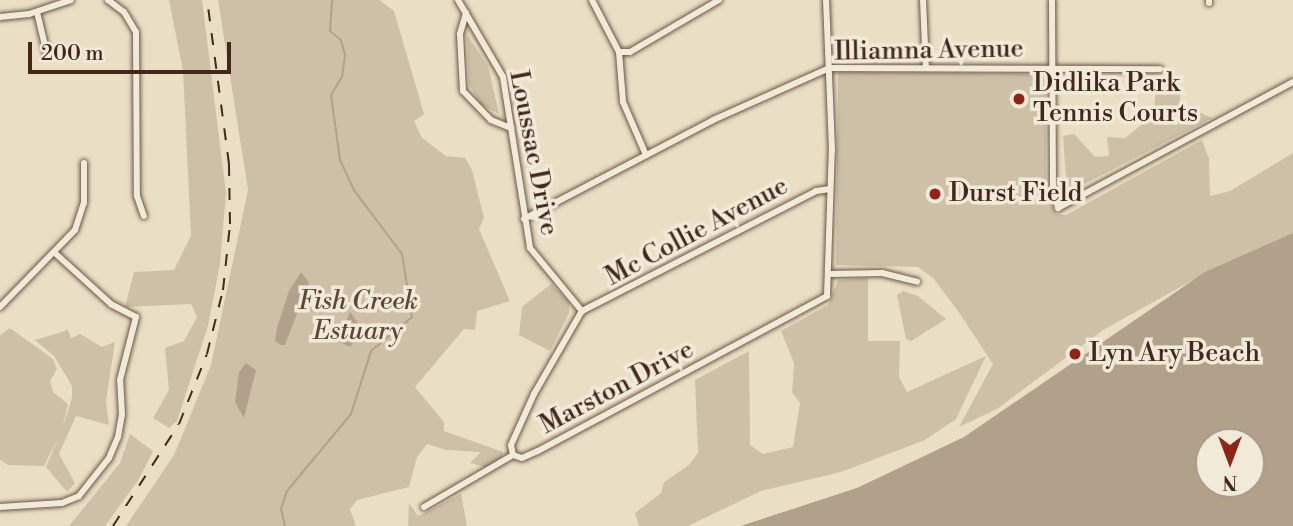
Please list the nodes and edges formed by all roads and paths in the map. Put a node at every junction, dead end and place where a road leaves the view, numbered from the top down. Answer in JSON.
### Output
{"nodes":[{"id":1,"x":71,"y":0,"type":"edge"},
{"id":2,"x":108,"y":0,"type":"edge"},
{"id":3,"x":458,"y":0,"type":"edge"},
{"id":4,"x":592,"y":0,"type":"edge"},
{"id":5,"x":719,"y":0,"type":"edge"},
{"id":6,"x":826,"y":0,"type":"edge"},
{"id":7,"x":923,"y":0,"type":"edge"},
{"id":8,"x":1052,"y":0,"type":"edge"},
{"id":9,"x":37,"y":12,"type":"junction"},
{"id":10,"x":466,"y":13,"type":"junction"},
{"id":11,"x":0,"y":17,"type":"edge"},
{"id":12,"x":619,"y":52,"type":"junction"},
{"id":13,"x":47,"y":54,"type":"dead end"},
{"id":14,"x":829,"y":68,"type":"junction"},
{"id":15,"x":926,"y":68,"type":"junction"},
{"id":16,"x":1053,"y":68,"type":"junction"},
{"id":17,"x":1160,"y":69,"type":"dead end"},
{"id":18,"x":1293,"y":82,"type":"edge"},
{"id":19,"x":511,"y":128,"type":"junction"},
{"id":20,"x":646,"y":155,"type":"junction"},
{"id":21,"x":84,"y":163,"type":"dead end"},
{"id":22,"x":830,"y":189,"type":"junction"},
{"id":23,"x":144,"y":216,"type":"dead end"},
{"id":24,"x":524,"y":219,"type":"junction"},
{"id":25,"x":55,"y":253,"type":"junction"},
{"id":26,"x":830,"y":274,"type":"junction"},
{"id":27,"x":917,"y":282,"type":"dead end"},
{"id":28,"x":0,"y":307,"type":"edge"},
{"id":29,"x":582,"y":311,"type":"junction"},
{"id":30,"x":513,"y":456,"type":"junction"},
{"id":31,"x":0,"y":507,"type":"edge"},
{"id":32,"x":424,"y":507,"type":"dead end"}],
"edges":[{"from":1,"to":9,"type":"street"},
{"from":2,"to":23,"type":"street"},
{"from":3,"to":10,"type":"street","name":"Loussac Drive"},
{"from":4,"to":12,"type":"street"},
{"from":5,"to":12,"type":"street"},
{"from":6,"to":14,"type":"street"},
{"from":7,"to":15,"type":"street"},
{"from":8,"to":16,"type":"street"},
{"from":9,"to":11,"type":"street"},
{"from":9,"to":13,"type":"street"},
{"from":10,"to":19,"type":"street","name":"Loussac Drive"},
{"from":10,"to":19,"type":"street"},
{"from":12,"to":20,"type":"street"},
{"from":14,"to":15,"type":"street","name":"Illiamna Avenue"},
{"from":14,"to":20,"type":"street","name":"Illiamna Avenue"},
{"from":14,"to":22,"type":"street"},
{"from":15,"to":16,"type":"street","name":"Illiamna Avenue"},
{"from":16,"to":17,"type":"street","name":"Illiamna Avenue"},
{"from":16,"to":18,"type":"street"},
{"from":19,"to":24,"type":"street","name":"Loussac Drive"},
{"from":20,"to":24,"type":"street","name":"Illiamna Avenue"},
{"from":21,"to":25,"type":"street"},
{"from":22,"to":26,"type":"street"},
{"from":22,"to":29,"type":"street","name":"Mc Collie Avenue"},
{"from":24,"to":29,"type":"street","name":"Loussac Drive"},
{"from":25,"to":28,"type":"street"},
{"from":25,"to":31,"type":"street"},
{"from":26,"to":27,"type":"street"},
{"from":26,"to":30,"type":"street","name":"Marston Drive"},
{"from":29,"to":30,"type":"street"},
{"from":30,"to":32,"type":"street","name":"Marston Drive"}]}
